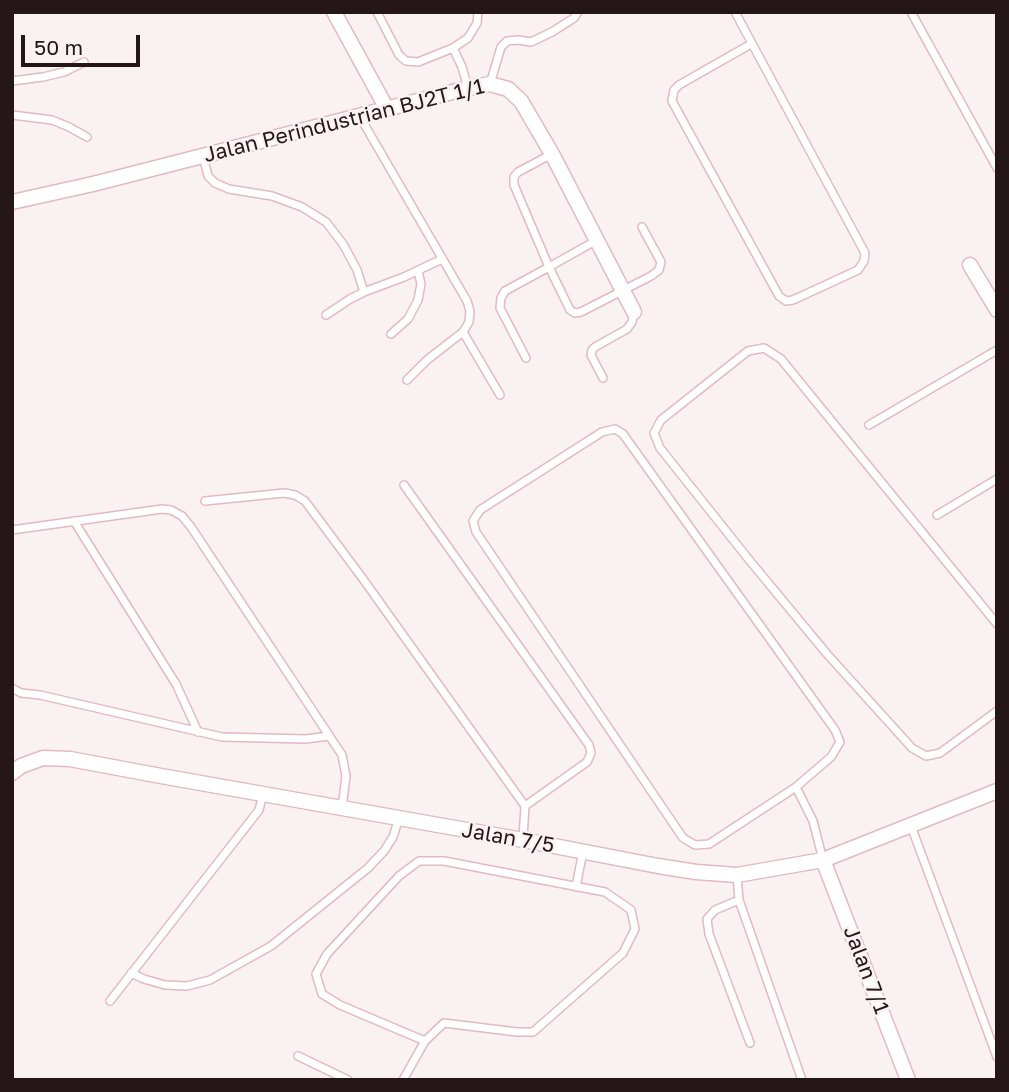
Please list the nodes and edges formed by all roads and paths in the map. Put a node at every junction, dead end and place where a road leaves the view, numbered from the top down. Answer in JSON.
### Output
{"nodes":[{"id":1,"x":334,"y":12,"type":"edge"},
{"id":2,"x":377,"y":12,"type":"edge"},
{"id":3,"x":478,"y":12,"type":"edge"},
{"id":4,"x":578,"y":12,"type":"edge"},
{"id":5,"x":735,"y":12,"type":"edge"},
{"id":6,"x":911,"y":12,"type":"edge"},
{"id":7,"x":751,"y":44,"type":"junction"},
{"id":8,"x":453,"y":48,"type":"junction"},
{"id":9,"x":84,"y":62,"type":"dead end"},
{"id":10,"x":12,"y":81,"type":"edge"},
{"id":11,"x":490,"y":84,"type":"junction"},
{"id":12,"x":468,"y":88,"type":"junction"},
{"id":13,"x":387,"y":110,"type":"junction"},
{"id":14,"x":12,"y":115,"type":"edge"},
{"id":15,"x":360,"y":117,"type":"junction"},
{"id":16,"x":87,"y":137,"type":"dead end"},
{"id":17,"x":552,"y":154,"type":"junction"},
{"id":18,"x":203,"y":155,"type":"junction"},
{"id":19,"x":997,"y":168,"type":"edge"},
{"id":20,"x":12,"y":202,"type":"edge"},
{"id":21,"x":642,"y":227,"type":"dead end"},
{"id":22,"x":597,"y":240,"type":"junction"},
{"id":23,"x":442,"y":259,"type":"junction"},
{"id":24,"x":970,"y":265,"type":"dead end"},
{"id":25,"x":549,"y":267,"type":"junction"},
{"id":26,"x":418,"y":271,"type":"junction"},
{"id":27,"x":623,"y":291,"type":"junction"},
{"id":28,"x":364,"y":292,"type":"junction"},
{"id":29,"x":997,"y":310,"type":"edge"},
{"id":30,"x":634,"y":312,"type":"joint"},
{"id":31,"x":327,"y":315,"type":"dead end"},
{"id":32,"x":463,"y":332,"type":"junction"},
{"id":33,"x":391,"y":334,"type":"dead end"},
{"id":34,"x":997,"y":350,"type":"edge"},
{"id":35,"x":526,"y":358,"type":"dead end"},
{"id":36,"x":603,"y":378,"type":"dead end"},
{"id":37,"x":407,"y":380,"type":"dead end"},
{"id":38,"x":500,"y":395,"type":"dead end"},
{"id":39,"x":869,"y":425,"type":"dead end"},
{"id":40,"x":997,"y":479,"type":"edge"},
{"id":41,"x":404,"y":485,"type":"dead end"},
{"id":42,"x":205,"y":501,"type":"dead end"},
{"id":43,"x":937,"y":515,"type":"dead end"},
{"id":44,"x":74,"y":521,"type":"junction"},
{"id":45,"x":12,"y":530,"type":"edge"},
{"id":46,"x":997,"y":624,"type":"edge"},
{"id":47,"x":12,"y":688,"type":"edge"},
{"id":48,"x":997,"y":711,"type":"edge"},
{"id":49,"x":198,"y":732,"type":"junction"},
{"id":50,"x":329,"y":736,"type":"junction"},
{"id":51,"x":12,"y":773,"type":"edge"},
{"id":52,"x":796,"y":787,"type":"junction"},
{"id":53,"x":997,"y":792,"type":"edge"},
{"id":54,"x":263,"y":794,"type":"junction"},
{"id":55,"x":525,"y":806,"type":"junction"},
{"id":56,"x":342,"y":808,"type":"junction"},
{"id":57,"x":399,"y":818,"type":"junction"},
{"id":58,"x":911,"y":826,"type":"junction"},
{"id":59,"x":523,"y":840,"type":"junction"},
{"id":60,"x":583,"y":852,"type":"junction"},
{"id":61,"x":823,"y":860,"type":"junction"},
{"id":62,"x":737,"y":875,"type":"junction"},
{"id":63,"x":576,"y":887,"type":"junction"},
{"id":64,"x":739,"y":900,"type":"junction"},
{"id":65,"x":131,"y":974,"type":"junction"},
{"id":66,"x":110,"y":1001,"type":"dead end"},
{"id":67,"x":425,"y":1041,"type":"junction"},
{"id":68,"x":750,"y":1043,"type":"dead end"},
{"id":69,"x":298,"y":1056,"type":"dead end"},
{"id":70,"x":997,"y":1057,"type":"edge"},
{"id":71,"x":348,"y":1080,"type":"edge"},
{"id":72,"x":403,"y":1080,"type":"edge"},
{"id":73,"x":802,"y":1080,"type":"edge"},
{"id":74,"x":908,"y":1080,"type":"edge"}],
"edges":[{"from":1,"to":13,"type":"street"},
{"from":2,"to":8,"type":"lane"},
{"from":3,"to":8,"type":"lane"},
{"from":4,"to":11,"type":"lane"},
{"from":5,"to":7,"type":"lane"},
{"from":6,"to":19,"type":"lane"},
{"from":7,"to":7,"type":"lane"},
{"from":8,"to":12,"type":"lane"},
{"from":9,"to":10,"type":"lane"},
{"from":11,"to":12,"type":"street","name":"Jalan Perindustrian BJ2T 1/1"},
{"from":11,"to":17,"type":"street","name":"Jalan Perindustrian BJ2T 1/1"},
{"from":12,"to":13,"type":"street","name":"Jalan Perindustrian BJ2T 1/1"},
{"from":13,"to":15,"type":"street","name":"Jalan Perindustrian BJ2T 1/1"},
{"from":14,"to":16,"type":"lane"},
{"from":15,"to":18,"type":"street","name":"Jalan Perindustrian BJ2T 1/1"},
{"from":15,"to":23,"type":"lane"},
{"from":17,"to":22,"type":"street","name":"Jalan Perindustrian BJ2T 1/1"},
{"from":17,"to":25,"type":"lane"},
{"from":18,"to":20,"type":"street","name":"Jalan Perindustrian BJ2T 1/1"},
{"from":18,"to":28,"type":"lane"},
{"from":21,"to":27,"type":"lane"},
{"from":22,"to":25,"type":"lane"},
{"from":22,"to":27,"type":"street","name":"Jalan Perindustrian BJ2T 1/1"},
{"from":23,"to":26,"type":"lane"},
{"from":23,"to":32,"type":"lane"},
{"from":24,"to":29,"type":"street"},
{"from":25,"to":27,"type":"lane"},
{"from":25,"to":35,"type":"lane"},
{"from":26,"to":28,"type":"lane"},
{"from":26,"to":33,"type":"lane"},
{"from":27,"to":30,"type":"street","name":"Jalan Perindustrian BJ2T 1/1"},
{"from":28,"to":31,"type":"lane"},
{"from":30,"to":36,"type":"lane"},
{"from":32,"to":37,"type":"lane"},
{"from":32,"to":38,"type":"lane"},
{"from":34,"to":39,"type":"lane"},
{"from":40,"to":43,"type":"lane"},
{"from":41,"to":55,"type":"lane"},
{"from":42,"to":55,"type":"lane"},
{"from":44,"to":45,"type":"lane"},
{"from":44,"to":49,"type":"lane"},
{"from":44,"to":50,"type":"lane"},
{"from":46,"to":48,"type":"lane"},
{"from":47,"to":49,"type":"lane"},
{"from":49,"to":50,"type":"lane"},
{"from":50,"to":56,"type":"lane"},
{"from":51,"to":54,"type":"street","name":"Jalan 7/5"},
{"from":52,"to":52,"type":"lane"},
{"from":52,"to":61,"type":"lane"},
{"from":53,"to":58,"type":"street","name":"Jalan 7/5"},
{"from":54,"to":56,"type":"street","name":"Jalan 7/5"},
{"from":54,"to":65,"type":"lane"},
{"from":55,"to":59,"type":"lane"},
{"from":56,"to":57,"type":"street","name":"Jalan 7/5"},
{"from":57,"to":59,"type":"street","name":"Jalan 7/5"},
{"from":57,"to":65,"type":"lane"},
{"from":58,"to":61,"type":"street","name":"Jalan 7/5"},
{"from":58,"to":70,"type":"lane"},
{"from":59,"to":60,"type":"street","name":"Jalan 7/5"},
{"from":60,"to":62,"type":"street","name":"Jalan 7/5"},
{"from":60,"to":63,"type":"lane"},
{"from":61,"to":62,"type":"street","name":"Jalan 7/5"},
{"from":61,"to":74,"type":"street","name":"Jalan 7/1"},
{"from":62,"to":64,"type":"lane"},
{"from":63,"to":67,"type":"lane"},
{"from":63,"to":67,"type":"lane"},
{"from":64,"to":68,"type":"lane"},
{"from":64,"to":73,"type":"lane"},
{"from":65,"to":66,"type":"lane"},
{"from":67,"to":72,"type":"lane"},
{"from":69,"to":71,"type":"lane"}]}
